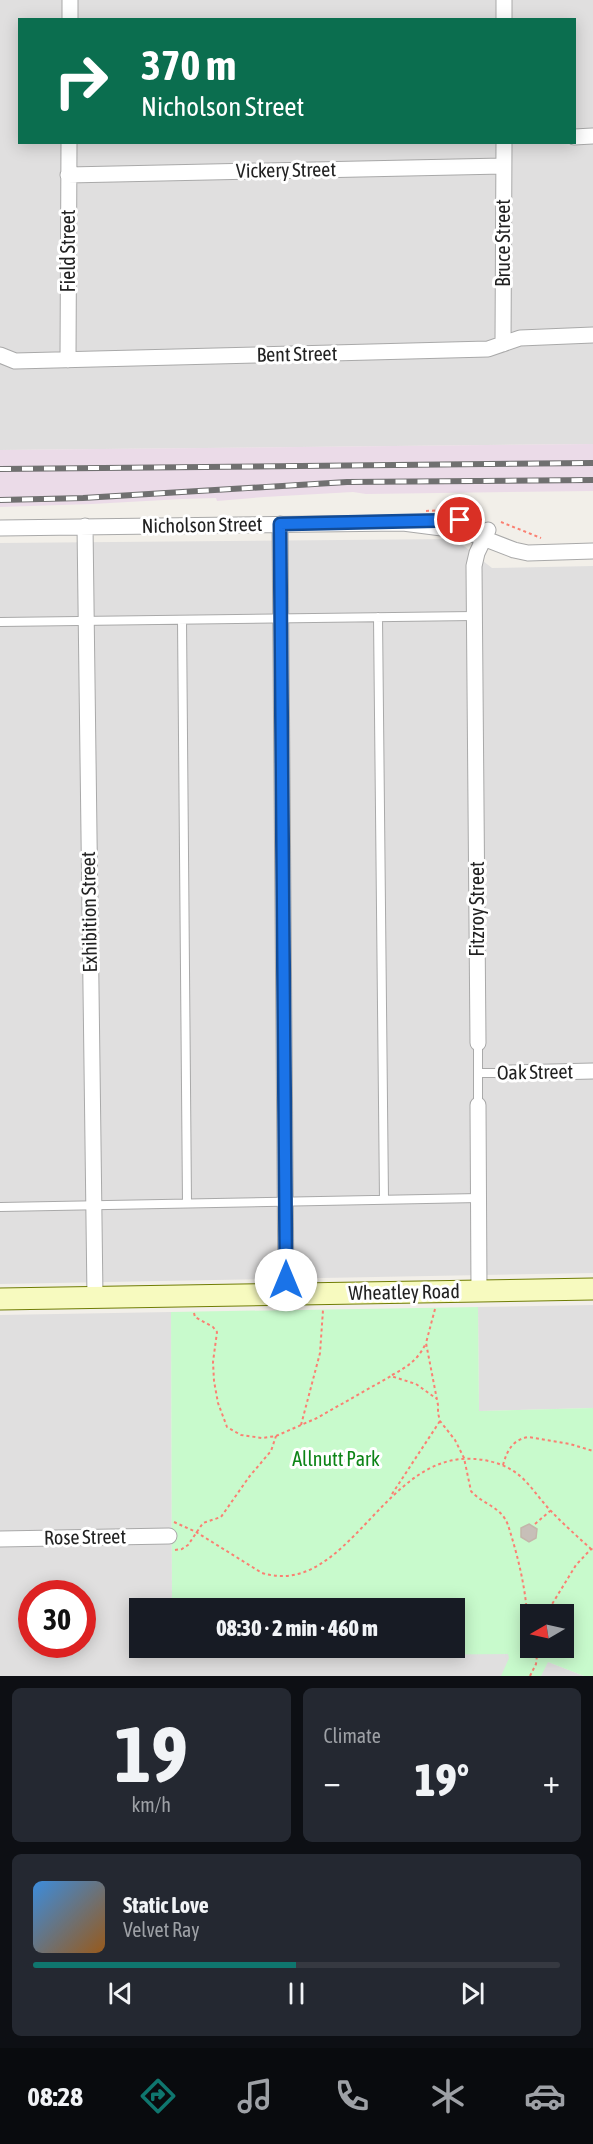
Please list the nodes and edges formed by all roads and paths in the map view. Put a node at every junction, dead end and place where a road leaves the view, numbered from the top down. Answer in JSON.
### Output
{"nodes":[{"id":1,"x":70,"y":0,"type":"edge"},
{"id":2,"x":504,"y":0,"type":"edge"},
{"id":3,"x":70,"y":18,"type":"edge"},
{"id":4,"x":504,"y":18,"type":"edge"},
{"id":5,"x":593,"y":136,"type":"edge"},
{"id":6,"x":576,"y":137,"type":"edge"},
{"id":7,"x":69,"y":144,"type":"edge"},
{"id":8,"x":504,"y":144,"type":"edge"},
{"id":9,"x":503,"y":166,"type":"junction"},
{"id":10,"x":68,"y":175,"type":"junction"},
{"id":11,"x":593,"y":335,"type":"edge"},
{"id":12,"x":503,"y":344,"type":"junction"},
{"id":13,"x":0,"y":355,"type":"edge"},
{"id":14,"x":68,"y":360,"type":"junction"},
{"id":15,"x":280,"y":524,"type":"junction"},
{"id":16,"x":85,"y":526,"type":"junction"},
{"id":17,"x":0,"y":528,"type":"edge"},
{"id":18,"x":486,"y":534,"type":"junction"},
{"id":19,"x":593,"y":551,"type":"edge"},
{"id":20,"x":474,"y":616,"type":"junction"},
{"id":21,"x":378,"y":617,"type":"junction"},
{"id":22,"x":281,"y":618,"type":"junction"},
{"id":23,"x":182,"y":620,"type":"junction"},
{"id":24,"x":86,"y":621,"type":"junction"},
{"id":25,"x":0,"y":622,"type":"edge"},
{"id":26,"x":478,"y":1043,"type":"joint"},
{"id":27,"x":593,"y":1071,"type":"edge"},
{"id":28,"x":478,"y":1073,"type":"junction"},
{"id":29,"x":510,"y":1073,"type":"joint"},
{"id":30,"x":478,"y":1105,"type":"joint"},
{"id":31,"x":478,"y":1198,"type":"junction"},
{"id":32,"x":384,"y":1200,"type":"junction"},
{"id":33,"x":285,"y":1202,"type":"junction"},
{"id":34,"x":187,"y":1203,"type":"junction"},
{"id":35,"x":93,"y":1205,"type":"junction"},
{"id":36,"x":0,"y":1207,"type":"edge"},
{"id":37,"x":593,"y":1289,"type":"edge"},
{"id":38,"x":440,"y":1291,"type":"junction"},
{"id":39,"x":479,"y":1291,"type":"junction"},
{"id":40,"x":286,"y":1293,"type":"junction"},
{"id":41,"x":95,"y":1297,"type":"junction"},
{"id":42,"x":0,"y":1299,"type":"edge"},
{"id":43,"x":322,"y":1308,"type":"dead end"},
{"id":44,"x":194,"y":1310,"type":"dead end"},
{"id":45,"x":426,"y":1343,"type":"junction"},
{"id":46,"x":391,"y":1376,"type":"junction"},
{"id":47,"x":437,"y":1399,"type":"junction"},
{"id":48,"x":440,"y":1421,"type":"junction"},
{"id":49,"x":300,"y":1426,"type":"junction"},
{"id":50,"x":276,"y":1436,"type":"junction"},
{"id":51,"x":593,"y":1451,"type":"edge"},
{"id":52,"x":465,"y":1458,"type":"junction"},
{"id":53,"x":503,"y":1465,"type":"junction"},
{"id":54,"x":391,"y":1497,"type":"junction"},
{"id":55,"x":550,"y":1511,"type":"junction"},
{"id":56,"x":536,"y":1524,"type":"dead end"},
{"id":57,"x":196,"y":1532,"type":"junction"},
{"id":58,"x":171,"y":1536,"type":"junction"},
{"id":59,"x":0,"y":1539,"type":"edge"},
{"id":60,"x":592,"y":1549,"type":"edge"},
{"id":61,"x":525,"y":1604,"type":"edge"},
{"id":62,"x":552,"y":1604,"type":"edge"},
{"id":63,"x":537,"y":1658,"type":"edge"},
{"id":64,"x":530,"y":1676,"type":"edge"}],
"edges":[{"from":1,"to":3,"type":"street"},
{"from":2,"to":4,"type":"street"},
{"from":5,"to":6,"type":"street"},
{"from":7,"to":10,"type":"street","name":"Field Street"},
{"from":8,"to":9,"type":"street","name":"Bruce Street"},
{"from":9,"to":10,"type":"street","name":"Vickery Street"},
{"from":9,"to":12,"type":"street","name":"Bruce Street"},
{"from":10,"to":14,"type":"street","name":"Field Street"},
{"from":11,"to":12,"type":"street","name":"Bent Street"},
{"from":12,"to":14,"type":"street","name":"Bent Street"},
{"from":13,"to":14,"type":"street","name":"Bent Street"},
{"from":15,"to":16,"type":"street","name":"Nicholson Street"},
{"from":15,"to":18,"type":"street","name":"Nicholson Street"},
{"from":15,"to":22,"type":"street"},
{"from":16,"to":17,"type":"street","name":"Nicholson Street"},
{"from":16,"to":24,"type":"street","name":"Exhibition Street"},
{"from":18,"to":19,"type":"street","name":"Nicholson Street"},
{"from":18,"to":20,"type":"street","name":"Fitzroy Street"},
{"from":20,"to":21,"type":"lane"},
{"from":20,"to":26,"type":"street","name":"Fitzroy Street"},
{"from":21,"to":22,"type":"lane"},
{"from":21,"to":32,"type":"lane"},
{"from":22,"to":23,"type":"lane"},
{"from":22,"to":33,"type":"street"},
{"from":23,"to":24,"type":"lane"},
{"from":23,"to":34,"type":"lane"},
{"from":24,"to":25,"type":"lane"},
{"from":24,"to":35,"type":"street","name":"Exhibition Street"},
{"from":26,"to":28,"type":"lane","name":"Fitzroy Street"},
{"from":27,"to":29,"type":"street","name":"Oak Street"},
{"from":28,"to":29,"type":"lane","name":"Oak Street"},
{"from":28,"to":30,"type":"lane","name":"Fitzroy Street"},
{"from":30,"to":31,"type":"street","name":"Fitzroy Street"},
{"from":31,"to":32,"type":"lane"},
{"from":31,"to":39,"type":"street","name":"Fitzroy Street"},
{"from":32,"to":33,"type":"lane"},
{"from":33,"to":34,"type":"lane"},
{"from":33,"to":40,"type":"street"},
{"from":34,"to":35,"type":"lane"},
{"from":35,"to":36,"type":"lane"},
{"from":35,"to":41,"type":"street","name":"Exhibition Street"},
{"from":37,"to":39,"type":"street","name":"Wheatley Road"},
{"from":38,"to":39,"type":"street","name":"Wheatley Road"},
{"from":38,"to":40,"type":"street","name":"Wheatley Road"},
{"from":38,"to":45,"type":"path"},
{"from":40,"to":41,"type":"street","name":"Wheatley Road"},
{"from":41,"to":42,"type":"street","name":"Wheatley Road"},
{"from":43,"to":49,"type":"path"},
{"from":44,"to":50,"type":"path"},
{"from":45,"to":46,"type":"path"},
{"from":45,"to":47,"type":"path"},
{"from":46,"to":47,"type":"path"},
{"from":46,"to":49,"type":"path"},
{"from":47,"to":48,"type":"path"},
{"from":48,"to":52,"type":"path"},
{"from":48,"to":54,"type":"path"},
{"from":49,"to":50,"type":"path"},
{"from":50,"to":57,"type":"path"},
{"from":51,"to":53,"type":"path"},
{"from":52,"to":53,"type":"path"},
{"from":52,"to":54,"type":"path"},
{"from":52,"to":61,"type":"path"},
{"from":53,"to":55,"type":"path"},
{"from":54,"to":57,"type":"path"},
{"from":55,"to":56,"type":"path"},
{"from":55,"to":60,"type":"path"},
{"from":57,"to":58,"type":"path"},
{"from":57,"to":58,"type":"path"},
{"from":58,"to":59,"type":"street","name":"Rose Street"},
{"from":60,"to":62,"type":"path"},
{"from":63,"to":64,"type":"path"}]}
